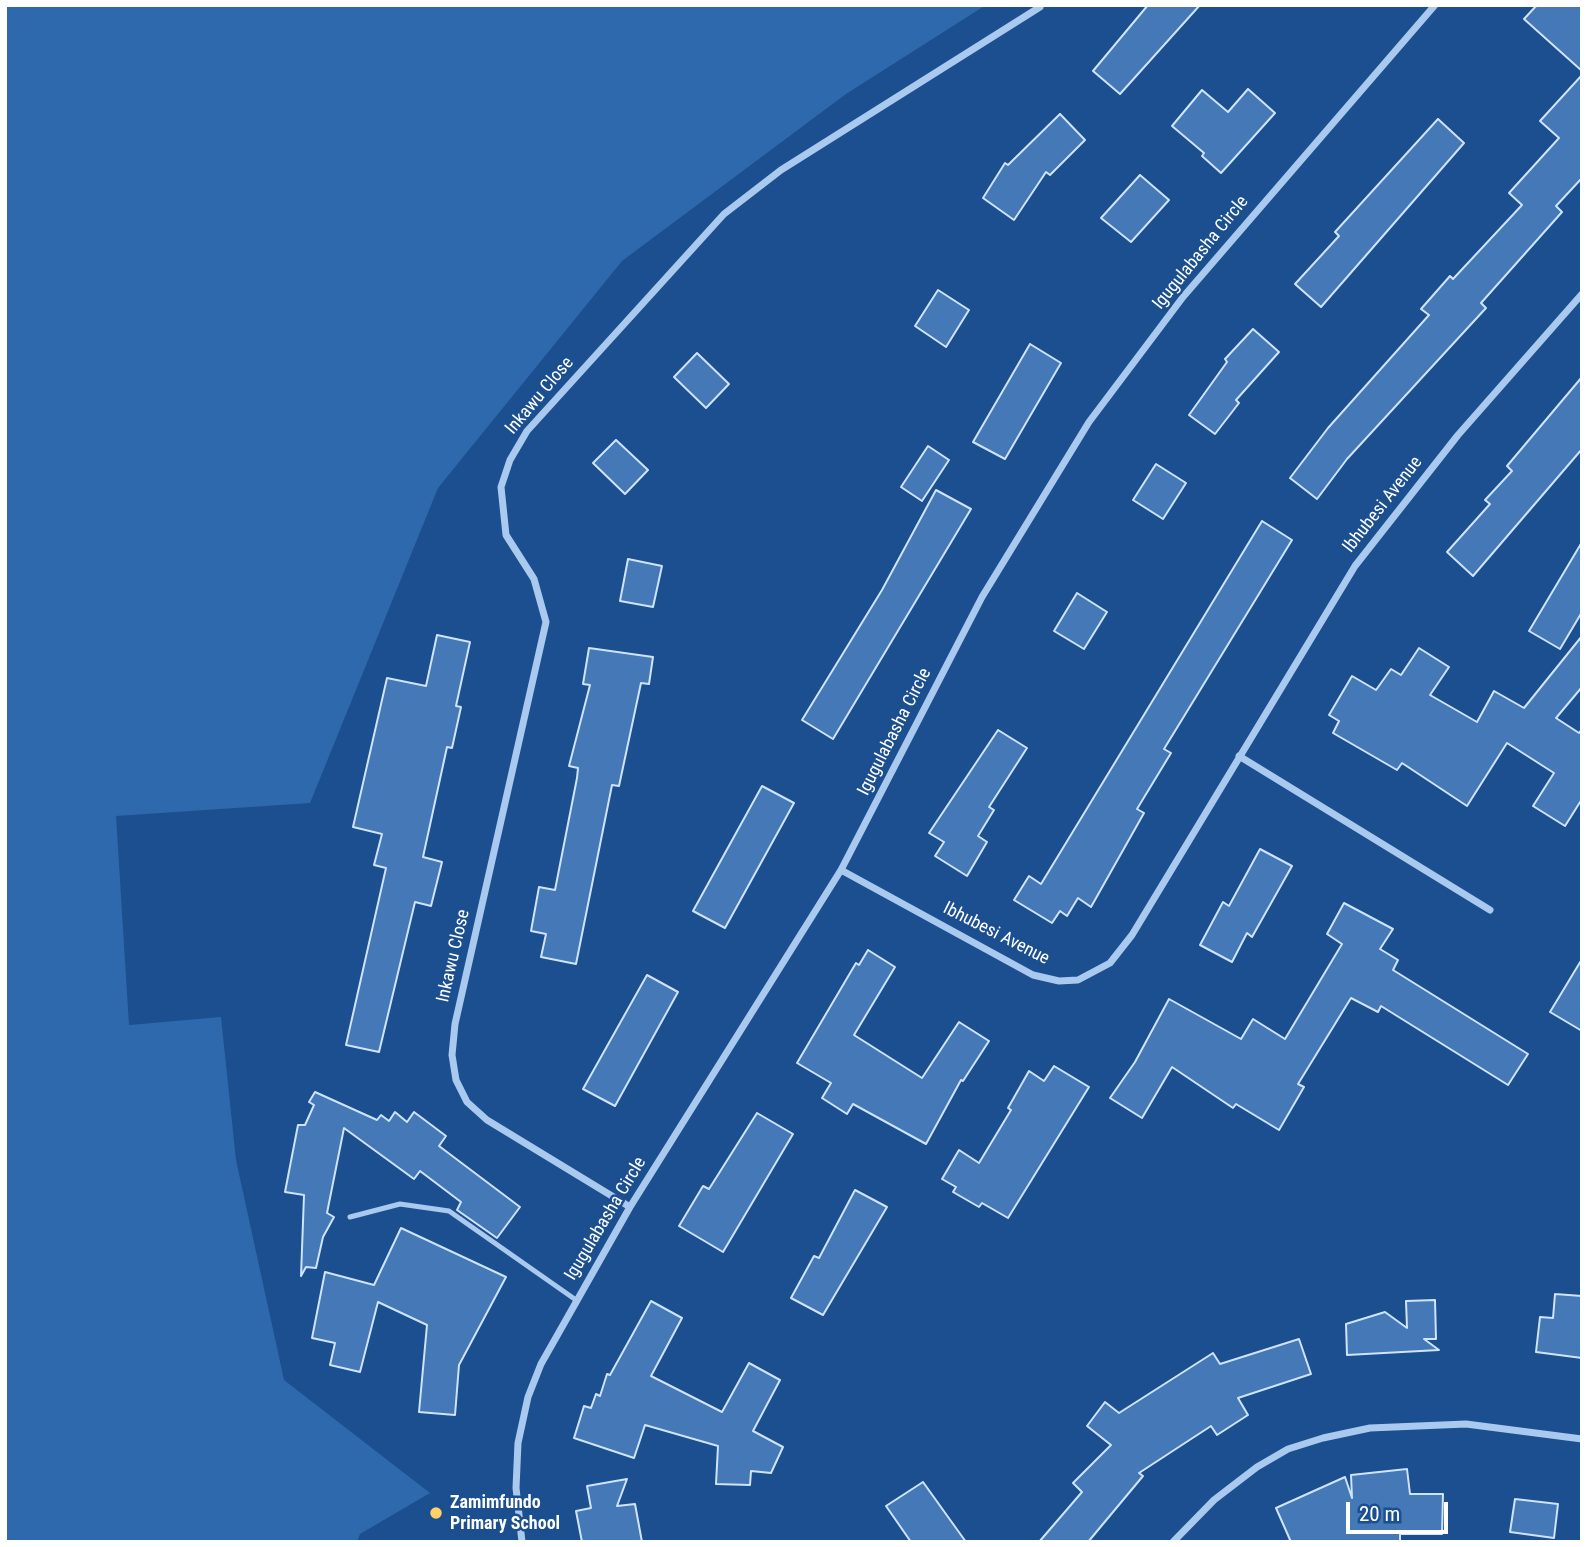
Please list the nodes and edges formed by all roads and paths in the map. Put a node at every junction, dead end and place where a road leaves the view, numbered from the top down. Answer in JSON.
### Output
{"nodes":[{"id":1,"x":1435,"y":5,"type":"edge"},
{"id":2,"x":1040,"y":7,"type":"dead end"},
{"id":3,"x":1582,"y":294,"type":"edge"},
{"id":4,"x":1238,"y":756,"type":"junction"},
{"id":5,"x":841,"y":870,"type":"junction"},
{"id":6,"x":1490,"y":910,"type":"dead end"},
{"id":7,"x":630,"y":1207,"type":"junction"},
{"id":8,"x":350,"y":1217,"type":"dead end"},
{"id":9,"x":576,"y":1300,"type":"junction"},
{"id":10,"x":1582,"y":1439,"type":"edge"},
{"id":11,"x":522,"y":1542,"type":"edge"},
{"id":12,"x":1173,"y":1542,"type":"edge"}],
"edges":[{"from":1,"to":5,"type":"street","name":"Igugulabasha Circle"},
{"from":2,"to":7,"type":"street","name":"Inkawu Close"},
{"from":3,"to":4,"type":"street","name":"Ibhubesi Avenue"},
{"from":4,"to":5,"type":"street","name":"Ibhubesi Avenue"},
{"from":4,"to":6,"type":"street"},
{"from":5,"to":7,"type":"street","name":"Igugulabasha Circle"},
{"from":7,"to":9,"type":"street","name":"Igugulabasha Circle"},
{"from":8,"to":9,"type":"lane"},
{"from":9,"to":11,"type":"street","name":"Igugulabasha Circle"},
{"from":10,"to":12,"type":"street"}]}
